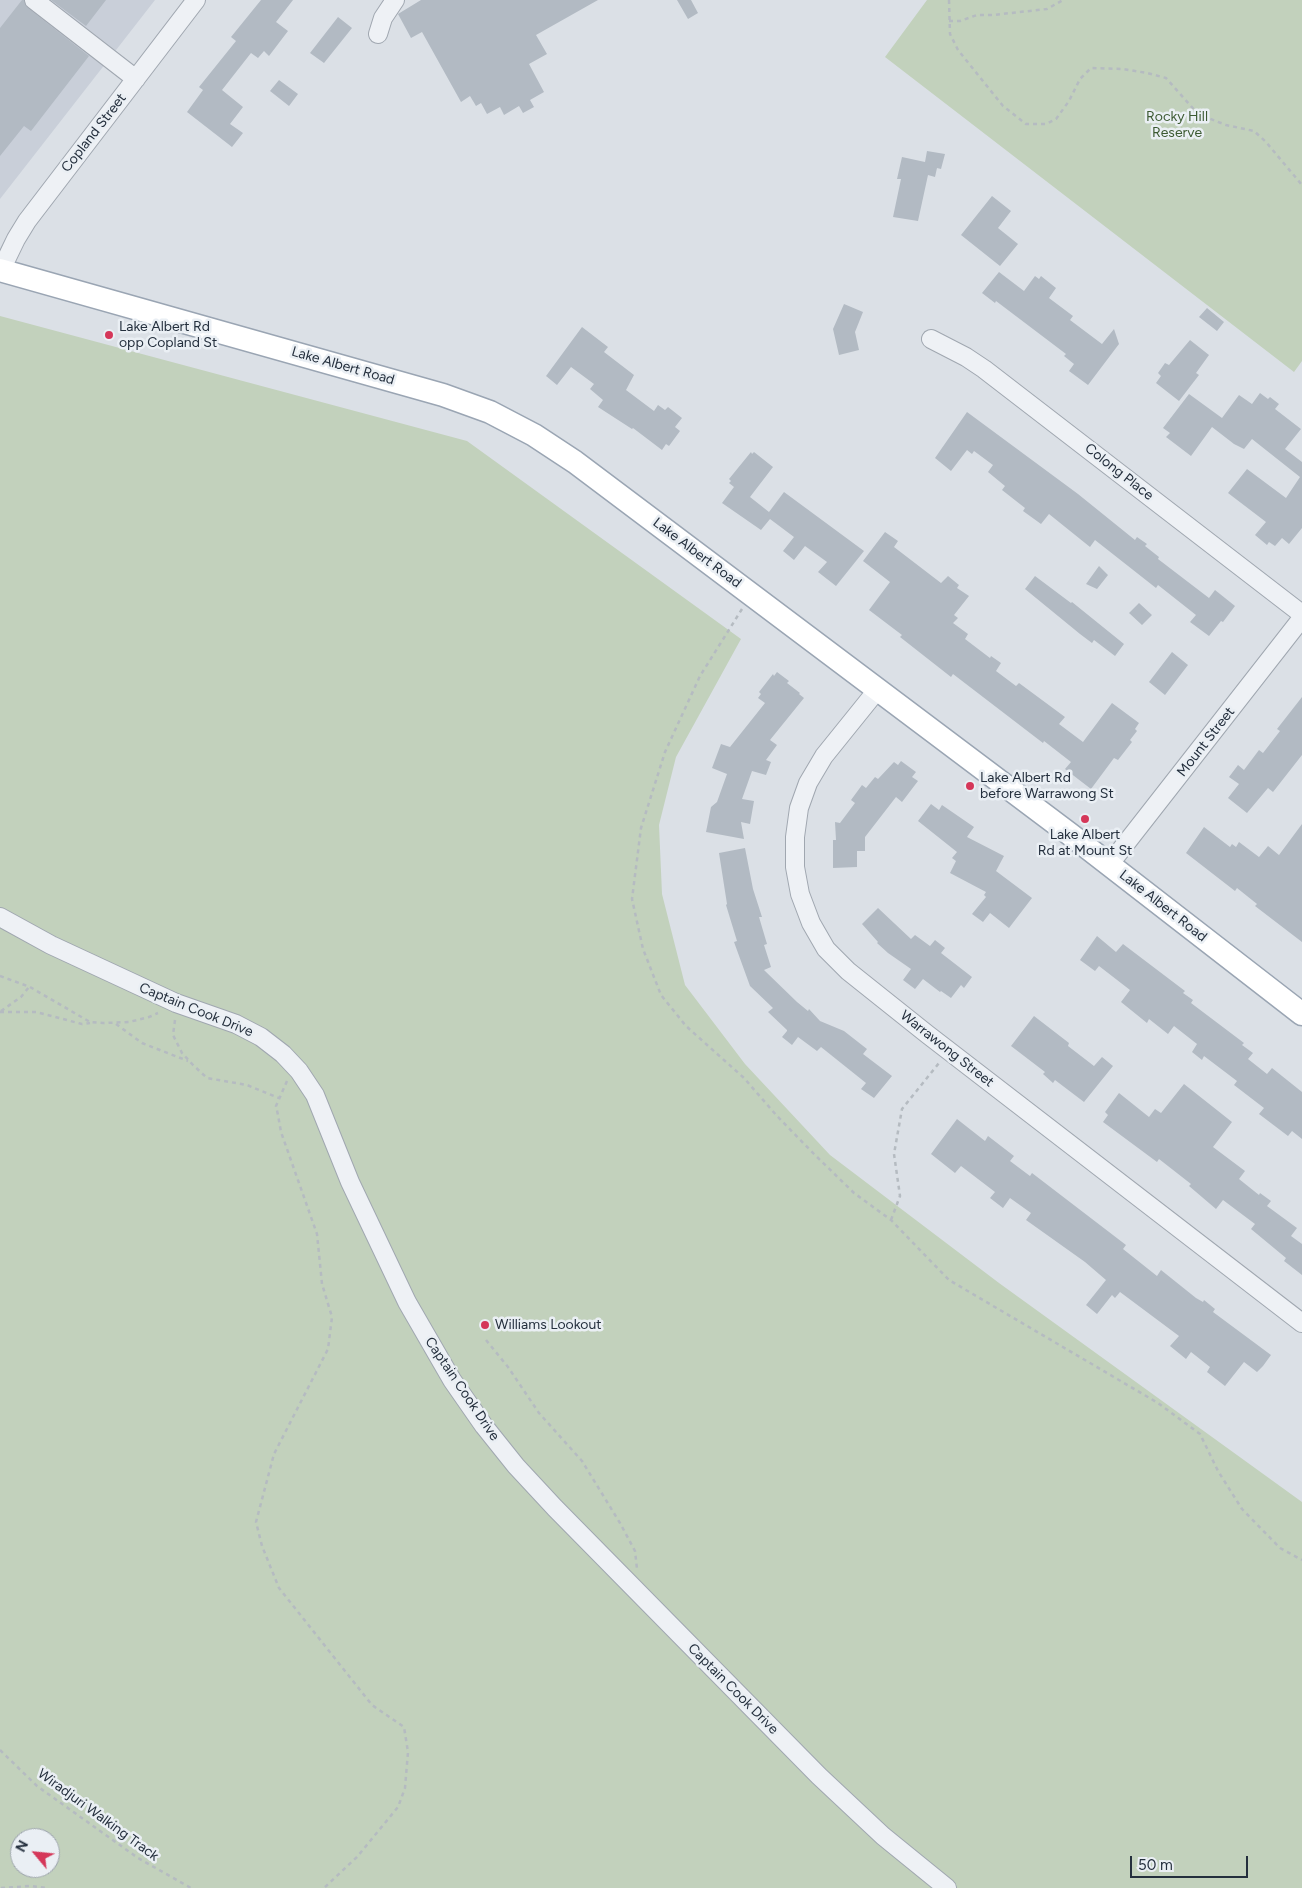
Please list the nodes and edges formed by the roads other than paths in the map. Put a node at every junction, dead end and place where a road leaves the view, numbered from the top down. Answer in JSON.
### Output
{"nodes":[{"id":1,"x":34,"y":0,"type":"edge"},
{"id":2,"x":196,"y":0,"type":"edge"},
{"id":3,"x":395,"y":0,"type":"edge"},
{"id":4,"x":378,"y":34,"type":"dead end"},
{"id":5,"x":136,"y":79,"type":"junction"},
{"id":6,"x":0,"y":270,"type":"edge"},
{"id":7,"x":931,"y":339,"type":"dead end"},
{"id":8,"x":1302,"y":614,"type":"edge"},
{"id":9,"x":1302,"y":618,"type":"edge"},
{"id":10,"x":1296,"y":637,"type":"edge"},
{"id":11,"x":878,"y":689,"type":"junction"},
{"id":12,"x":1109,"y":865,"type":"junction"},
{"id":13,"x":0,"y":917,"type":"edge"},
{"id":14,"x":1302,"y":1014,"type":"edge"},
{"id":15,"x":1302,"y":1323,"type":"edge"},
{"id":16,"x":946,"y":1888,"type":"edge"}],
"edges":[{"from":1,"to":5,"type":"street"},
{"from":2,"to":5,"type":"street","name":"Copland Street"},
{"from":3,"to":4,"type":"street"},
{"from":5,"to":6,"type":"street","name":"Copland Street"},
{"from":6,"to":11,"type":"main road","name":"Lake Albert Road"},
{"from":7,"to":8,"type":"street","name":"Colong Place"},
{"from":9,"to":10,"type":"street","name":"Mount Street"},
{"from":10,"to":12,"type":"street","name":"Mount Street"},
{"from":11,"to":12,"type":"main road","name":"Lake Albert Road"},
{"from":11,"to":15,"type":"street","name":"Warrawong Street"},
{"from":12,"to":14,"type":"main road","name":"Lake Albert Road"},
{"from":13,"to":16,"type":"street","name":"Captain Cook Drive"}]}
